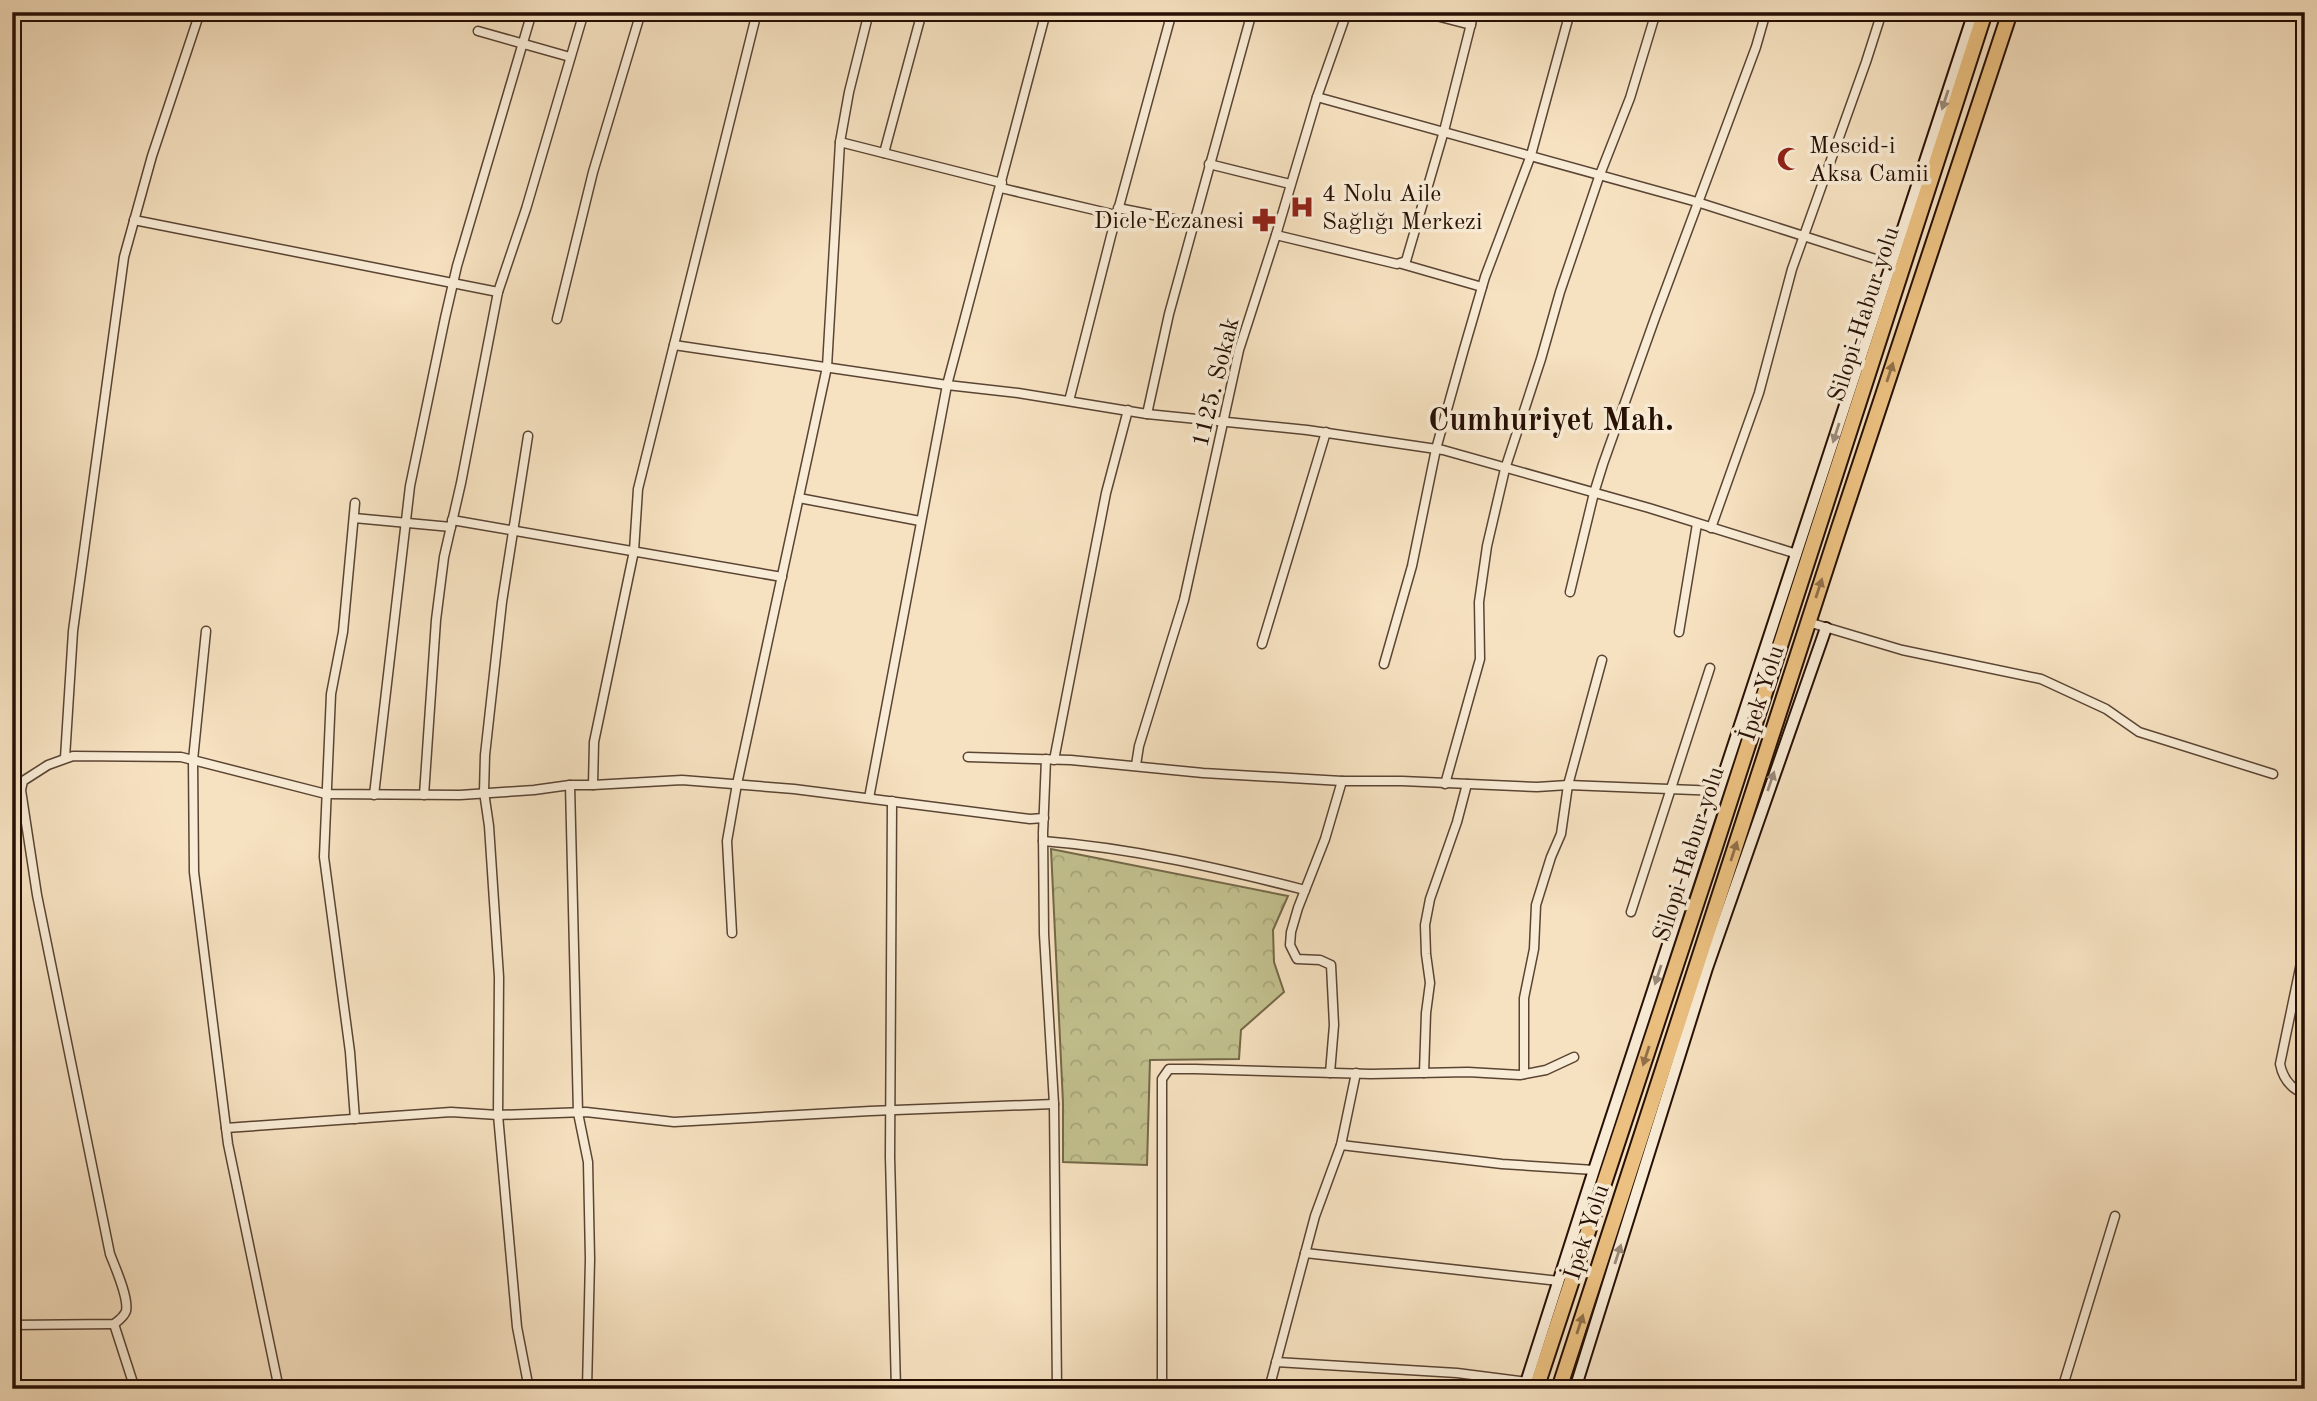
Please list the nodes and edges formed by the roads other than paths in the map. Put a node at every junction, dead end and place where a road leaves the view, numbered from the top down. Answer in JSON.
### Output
{"nodes":[{"id":1,"x":200,"y":12,"type":"edge"},
{"id":2,"x":532,"y":12,"type":"edge"},
{"id":3,"x":584,"y":12,"type":"edge"},
{"id":4,"x":641,"y":12,"type":"edge"},
{"id":5,"x":757,"y":12,"type":"edge"},
{"id":6,"x":869,"y":12,"type":"edge"},
{"id":7,"x":922,"y":12,"type":"edge"},
{"id":8,"x":1046,"y":12,"type":"edge"},
{"id":9,"x":1172,"y":12,"type":"edge"},
{"id":10,"x":1252,"y":12,"type":"edge"},
{"id":11,"x":1347,"y":12,"type":"edge"},
{"id":12,"x":1421,"y":12,"type":"edge"},
{"id":13,"x":1474,"y":12,"type":"edge"},
{"id":14,"x":1570,"y":12,"type":"edge"},
{"id":15,"x":1656,"y":12,"type":"edge"},
{"id":16,"x":1766,"y":12,"type":"edge"},
{"id":17,"x":1882,"y":12,"type":"edge"},
{"id":18,"x":2010,"y":12,"type":"edge"},
{"id":19,"x":1974,"y":13,"type":"edge"},
{"id":20,"x":1471,"y":25,"type":"junction"},
{"id":21,"x":478,"y":31,"type":"dead end"},
{"id":22,"x":522,"y":44,"type":"junction"},
{"id":23,"x":570,"y":57,"type":"junction"},
{"id":24,"x":1317,"y":97,"type":"junction"},
{"id":25,"x":1444,"y":131,"type":"junction"},
{"id":26,"x":840,"y":142,"type":"junction"},
{"id":27,"x":884,"y":153,"type":"junction"},
{"id":28,"x":1531,"y":155,"type":"junction"},
{"id":29,"x":1209,"y":164,"type":"junction"},
{"id":30,"x":1599,"y":177,"type":"junction"},
{"id":31,"x":1290,"y":184,"type":"junction"},
{"id":32,"x":1002,"y":186,"type":"junction"},
{"id":33,"x":1697,"y":202,"type":"junction"},
{"id":34,"x":1117,"y":211,"type":"junction"},
{"id":35,"x":134,"y":220,"type":"junction"},
{"id":36,"x":1194,"y":223,"type":"junction"},
{"id":37,"x":1276,"y":235,"type":"junction"},
{"id":38,"x":1804,"y":237,"type":"junction"},
{"id":39,"x":1402,"y":264,"type":"junction"},
{"id":40,"x":1891,"y":264,"type":"junction"},
{"id":41,"x":453,"y":282,"type":"junction"},
{"id":42,"x":1482,"y":287,"type":"junction"},
{"id":43,"x":498,"y":292,"type":"junction"},
{"id":44,"x":556,"y":319,"type":"dead end"},
{"id":45,"x":674,"y":345,"type":"junction"},
{"id":46,"x":827,"y":367,"type":"junction"},
{"id":47,"x":947,"y":385,"type":"junction"},
{"id":48,"x":1069,"y":401,"type":"junction"},
{"id":49,"x":1128,"y":410,"type":"junction"},
{"id":50,"x":1147,"y":414,"type":"junction"},
{"id":51,"x":1853,"y":420,"type":"junction"},
{"id":52,"x":1223,"y":422,"type":"junction"},
{"id":53,"x":1873,"y":426,"type":"junction"},
{"id":54,"x":1326,"y":432,"type":"junction"},
{"id":55,"x":528,"y":436,"type":"dead end"},
{"id":56,"x":1436,"y":449,"type":"junction"},
{"id":57,"x":1505,"y":469,"type":"junction"},
{"id":58,"x":1594,"y":493,"type":"junction"},
{"id":59,"x":799,"y":498,"type":"junction"},
{"id":60,"x":355,"y":503,"type":"dead end"},
{"id":61,"x":354,"y":518,"type":"junction"},
{"id":62,"x":920,"y":521,"type":"junction"},
{"id":63,"x":405,"y":522,"type":"junction"},
{"id":64,"x":452,"y":523,"type":"junction"},
{"id":65,"x":1697,"y":524,"type":"junction"},
{"id":66,"x":1711,"y":528,"type":"junction"},
{"id":67,"x":512,"y":531,"type":"junction"},
{"id":68,"x":634,"y":551,"type":"junction"},
{"id":69,"x":1797,"y":554,"type":"junction"},
{"id":70,"x":782,"y":577,"type":"junction"},
{"id":71,"x":1570,"y":592,"type":"dead end"},
{"id":72,"x":1808,"y":622,"type":"junction"},
{"id":73,"x":1826,"y":628,"type":"junction"},
{"id":74,"x":206,"y":631,"type":"dead end"},
{"id":75,"x":1679,"y":632,"type":"dead end"},
{"id":76,"x":1262,"y":644,"type":"dead end"},
{"id":77,"x":1602,"y":660,"type":"dead end"},
{"id":78,"x":1384,"y":664,"type":"dead end"},
{"id":79,"x":1710,"y":668,"type":"dead end"},
{"id":80,"x":968,"y":757,"type":"dead end"},
{"id":81,"x":65,"y":758,"type":"junction"},
{"id":82,"x":193,"y":760,"type":"junction"},
{"id":83,"x":1050,"y":760,"type":"junction"},
{"id":84,"x":1136,"y":765,"type":"junction"},
{"id":85,"x":2273,"y":774,"type":"dead end"},
{"id":86,"x":1342,"y":781,"type":"junction"},
{"id":87,"x":737,"y":784,"type":"junction"},
{"id":88,"x":1445,"y":784,"type":"junction"},
{"id":89,"x":1466,"y":784,"type":"junction"},
{"id":90,"x":570,"y":785,"type":"junction"},
{"id":91,"x":593,"y":785,"type":"junction"},
{"id":92,"x":1568,"y":785,"type":"junction"},
{"id":93,"x":1672,"y":789,"type":"junction"},
{"id":94,"x":1719,"y":791,"type":"junction"},
{"id":95,"x":484,"y":792,"type":"junction"},
{"id":96,"x":326,"y":794,"type":"junction"},
{"id":97,"x":374,"y":794,"type":"junction"},
{"id":98,"x":424,"y":795,"type":"junction"},
{"id":99,"x":869,"y":798,"type":"junction"},
{"id":100,"x":892,"y":801,"type":"junction"},
{"id":101,"x":1044,"y":818,"type":"junction"},
{"id":102,"x":1044,"y":841,"type":"junction"},
{"id":103,"x":1305,"y":890,"type":"junction"},
{"id":104,"x":1631,"y":912,"type":"dead end"},
{"id":105,"x":732,"y":933,"type":"dead end"},
{"id":106,"x":2305,"y":944,"type":"edge"},
{"id":107,"x":1574,"y":1057,"type":"dead end"},
{"id":108,"x":1330,"y":1073,"type":"junction"},
{"id":109,"x":1356,"y":1073,"type":"junction"},
{"id":110,"x":1424,"y":1073,"type":"junction"},
{"id":111,"x":1524,"y":1074,"type":"junction"},
{"id":112,"x":2305,"y":1094,"type":"edge"},
{"id":113,"x":1054,"y":1104,"type":"junction"},
{"id":114,"x":891,"y":1111,"type":"junction"},
{"id":115,"x":578,"y":1112,"type":"junction"},
{"id":116,"x":498,"y":1115,"type":"junction"},
{"id":117,"x":355,"y":1119,"type":"junction"},
{"id":118,"x":226,"y":1128,"type":"junction"},
{"id":119,"x":1341,"y":1145,"type":"junction"},
{"id":120,"x":1594,"y":1170,"type":"junction"},
{"id":121,"x":2115,"y":1216,"type":"dead end"},
{"id":122,"x":1305,"y":1252,"type":"junction"},
{"id":123,"x":1559,"y":1281,"type":"junction"},
{"id":124,"x":114,"y":1324,"type":"junction"},
{"id":125,"x":12,"y":1325,"type":"edge"},
{"id":126,"x":1276,"y":1362,"type":"junction"},
{"id":127,"x":1529,"y":1386,"type":"edge"},
{"id":128,"x":135,"y":1389,"type":"edge"},
{"id":129,"x":279,"y":1389,"type":"edge"},
{"id":130,"x":529,"y":1389,"type":"edge"},
{"id":131,"x":587,"y":1389,"type":"edge"},
{"id":132,"x":896,"y":1389,"type":"edge"},
{"id":133,"x":1057,"y":1389,"type":"edge"},
{"id":134,"x":1162,"y":1389,"type":"edge"},
{"id":135,"x":1269,"y":1389,"type":"edge"},
{"id":136,"x":1559,"y":1389,"type":"edge"},
{"id":137,"x":1575,"y":1389,"type":"edge"},
{"id":138,"x":2062,"y":1389,"type":"edge"}],
"edges":[{"from":1,"to":35,"type":"street"},
{"from":2,"to":22,"type":"street"},
{"from":3,"to":23,"type":"street"},
{"from":4,"to":44,"type":"street"},
{"from":5,"to":45,"type":"street"},
{"from":6,"to":26,"type":"street"},
{"from":7,"to":27,"type":"street"},
{"from":8,"to":32,"type":"street"},
{"from":9,"to":34,"type":"street"},
{"from":10,"to":29,"type":"street"},
{"from":11,"to":24,"type":"street","name":"1125. Sokak"},
{"from":12,"to":20,"type":"street"},
{"from":13,"to":20,"type":"street"},
{"from":14,"to":28,"type":"street"},
{"from":15,"to":30,"type":"street"},
{"from":16,"to":33,"type":"street"},
{"from":17,"to":38,"type":"street"},
{"from":53,"to":18,"type":"highway","name":"İpek Yolu","one_way":true},
{"from":19,"to":40,"type":"street","one_way":true},
{"from":19,"to":51,"type":"highway","name":"Silopi-Habur yolu"},
{"from":20,"to":25,"type":"street"},
{"from":21,"to":22,"type":"street"},
{"from":22,"to":23,"type":"street"},
{"from":22,"to":41,"type":"street"},
{"from":23,"to":43,"type":"street"},
{"from":24,"to":25,"type":"street"},
{"from":24,"to":31,"type":"street","name":"1125. Sokak"},
{"from":25,"to":28,"type":"street"},
{"from":25,"to":39,"type":"street"},
{"from":26,"to":27,"type":"street"},
{"from":26,"to":46,"type":"street"},
{"from":27,"to":32,"type":"street"},
{"from":28,"to":30,"type":"street"},
{"from":28,"to":42,"type":"street"},
{"from":29,"to":31,"type":"street"},
{"from":29,"to":36,"type":"street"},
{"from":30,"to":33,"type":"street"},
{"from":30,"to":57,"type":"street"},
{"from":31,"to":37,"type":"street","name":"1125. Sokak"},
{"from":32,"to":34,"type":"street"},
{"from":32,"to":47,"type":"street"},
{"from":33,"to":38,"type":"street"},
{"from":33,"to":58,"type":"street"},
{"from":34,"to":36,"type":"street"},
{"from":34,"to":48,"type":"street"},
{"from":35,"to":41,"type":"street"},
{"from":35,"to":81,"type":"street"},
{"from":36,"to":50,"type":"street"},
{"from":37,"to":39,"type":"street"},
{"from":37,"to":52,"type":"street","name":"1125. Sokak"},
{"from":38,"to":40,"type":"street"},
{"from":38,"to":66,"type":"street"},
{"from":39,"to":42,"type":"street"},
{"from":40,"to":69,"type":"street","one_way":true},
{"from":41,"to":43,"type":"street"},
{"from":41,"to":63,"type":"street"},
{"from":42,"to":56,"type":"street"},
{"from":43,"to":64,"type":"street"},
{"from":45,"to":46,"type":"street"},
{"from":45,"to":68,"type":"street"},
{"from":46,"to":47,"type":"street"},
{"from":46,"to":59,"type":"street"},
{"from":47,"to":48,"type":"street"},
{"from":47,"to":62,"type":"street"},
{"from":48,"to":49,"type":"street"},
{"from":49,"to":50,"type":"street"},
{"from":49,"to":83,"type":"street"},
{"from":50,"to":52,"type":"street"},
{"from":51,"to":53,"type":"highway"},
{"from":51,"to":127,"type":"highway","name":"Silopi-Habur yolu","one_way":true},
{"from":52,"to":54,"type":"street"},
{"from":52,"to":84,"type":"street","name":"1125. Sokak"},
{"from":72,"to":53,"type":"highway","name":"İpek Yolu","one_way":true},
{"from":54,"to":56,"type":"street"},
{"from":54,"to":76,"type":"street"},
{"from":55,"to":67,"type":"street"},
{"from":56,"to":57,"type":"street"},
{"from":56,"to":78,"type":"street"},
{"from":57,"to":58,"type":"street"},
{"from":57,"to":88,"type":"street"},
{"from":58,"to":65,"type":"street"},
{"from":58,"to":71,"type":"street"},
{"from":59,"to":62,"type":"street"},
{"from":59,"to":70,"type":"street"},
{"from":60,"to":61,"type":"street"},
{"from":61,"to":63,"type":"street"},
{"from":61,"to":96,"type":"street"},
{"from":62,"to":99,"type":"street"},
{"from":63,"to":64,"type":"street"},
{"from":63,"to":97,"type":"street"},
{"from":64,"to":67,"type":"street"},
{"from":64,"to":98,"type":"street"},
{"from":65,"to":66,"type":"street"},
{"from":65,"to":75,"type":"street"},
{"from":66,"to":69,"type":"street"},
{"from":67,"to":68,"type":"street"},
{"from":67,"to":95,"type":"street"},
{"from":68,"to":70,"type":"street"},
{"from":68,"to":91,"type":"street"},
{"from":69,"to":94,"type":"street"},
{"from":70,"to":87,"type":"street"},
{"from":72,"to":73,"type":"street"},
{"from":136,"to":72,"type":"highway","name":"İpek Yolu","one_way":true},
{"from":73,"to":85,"type":"street"},
{"from":137,"to":73,"type":"street","one_way":true},
{"from":74,"to":82,"type":"street"},
{"from":77,"to":92,"type":"street"},
{"from":79,"to":93,"type":"street"},
{"from":80,"to":83,"type":"street"},
{"from":81,"to":82,"type":"street"},
{"from":81,"to":124,"type":"street"},
{"from":82,"to":96,"type":"street"},
{"from":82,"to":118,"type":"street"},
{"from":83,"to":84,"type":"street"},
{"from":83,"to":101,"type":"street"},
{"from":84,"to":86,"type":"street"},
{"from":86,"to":88,"type":"street"},
{"from":86,"to":103,"type":"street"},
{"from":87,"to":91,"type":"street"},
{"from":87,"to":99,"type":"street"},
{"from":87,"to":105,"type":"street"},
{"from":88,"to":89,"type":"street"},
{"from":89,"to":92,"type":"street"},
{"from":89,"to":110,"type":"street"},
{"from":90,"to":91,"type":"street"},
{"from":90,"to":95,"type":"street"},
{"from":90,"to":115,"type":"street"},
{"from":92,"to":93,"type":"street"},
{"from":92,"to":111,"type":"street"},
{"from":93,"to":94,"type":"street"},
{"from":93,"to":104,"type":"street"},
{"from":94,"to":120,"type":"street","one_way":true},
{"from":95,"to":98,"type":"street"},
{"from":95,"to":116,"type":"street"},
{"from":96,"to":97,"type":"street"},
{"from":96,"to":117,"type":"street"},
{"from":97,"to":98,"type":"street"},
{"from":99,"to":100,"type":"street"},
{"from":100,"to":101,"type":"street"},
{"from":100,"to":114,"type":"street"},
{"from":101,"to":102,"type":"street"},
{"from":102,"to":103,"type":"street"},
{"from":102,"to":113,"type":"street"},
{"from":103,"to":108,"type":"street"},
{"from":106,"to":112,"type":"street"},
{"from":107,"to":111,"type":"street"},
{"from":108,"to":109,"type":"street"},
{"from":108,"to":134,"type":"street"},
{"from":109,"to":110,"type":"street"},
{"from":109,"to":119,"type":"street"},
{"from":110,"to":111,"type":"street"},
{"from":113,"to":114,"type":"street"},
{"from":113,"to":133,"type":"street"},
{"from":114,"to":115,"type":"street"},
{"from":114,"to":132,"type":"street"},
{"from":115,"to":116,"type":"street"},
{"from":115,"to":131,"type":"street"},
{"from":116,"to":117,"type":"street"},
{"from":116,"to":130,"type":"street"},
{"from":117,"to":118,"type":"street"},
{"from":118,"to":129,"type":"street"},
{"from":119,"to":120,"type":"street"},
{"from":119,"to":122,"type":"street"},
{"from":120,"to":123,"type":"street"},
{"from":121,"to":138,"type":"street"},
{"from":122,"to":123,"type":"street"},
{"from":122,"to":126,"type":"street"},
{"from":123,"to":127,"type":"street"},
{"from":124,"to":125,"type":"street"},
{"from":124,"to":128,"type":"street"},
{"from":126,"to":127,"type":"street"},
{"from":126,"to":135,"type":"street"}]}
